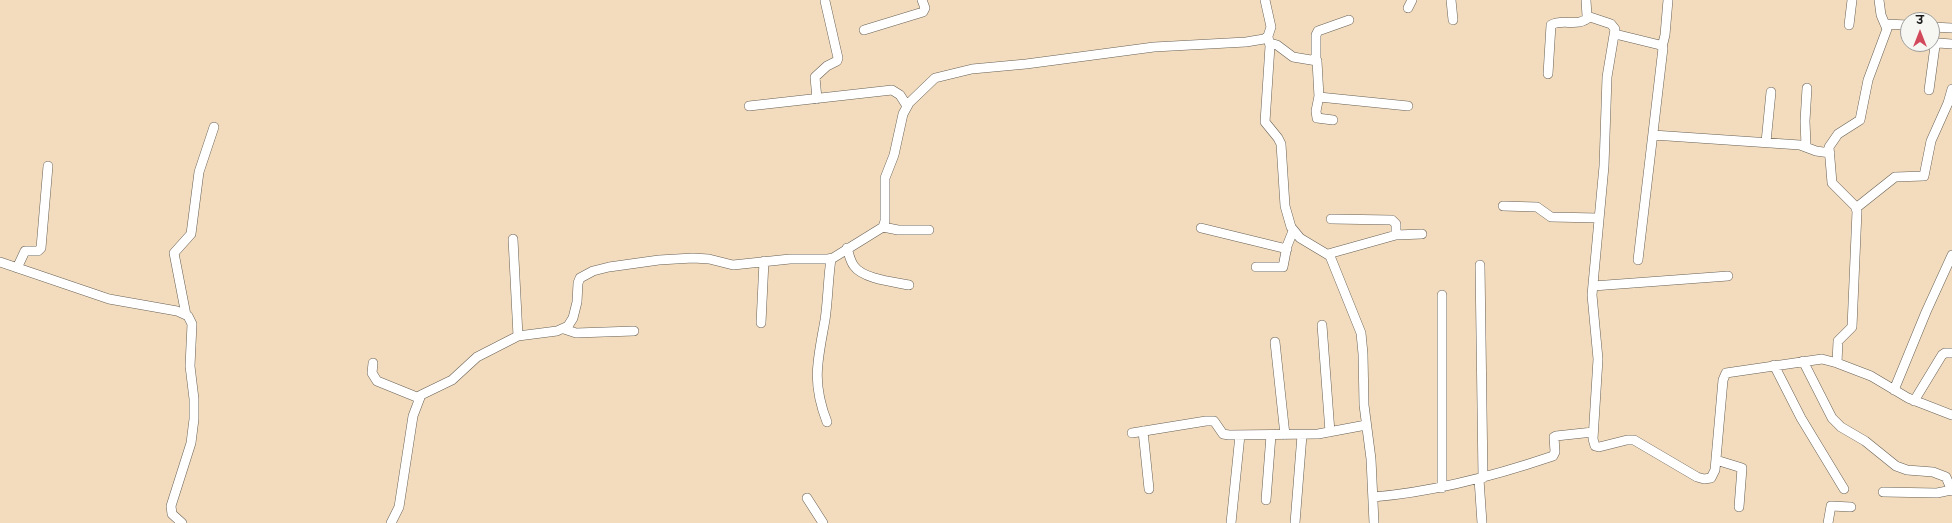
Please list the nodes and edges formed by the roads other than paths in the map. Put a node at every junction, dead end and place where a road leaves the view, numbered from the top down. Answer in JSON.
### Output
{"nodes":[{"id":1,"x":922,"y":0,"type":"edge"},
{"id":2,"x":1265,"y":0,"type":"edge"},
{"id":3,"x":1451,"y":0,"type":"edge"},
{"id":4,"x":1586,"y":0,"type":"edge"},
{"id":5,"x":1668,"y":0,"type":"edge"},
{"id":6,"x":1852,"y":0,"type":"edge"},
{"id":7,"x":1879,"y":0,"type":"edge"},
{"id":8,"x":825,"y":1,"type":"dead end"},
{"id":9,"x":1589,"y":17,"type":"junction"},
{"id":10,"x":1349,"y":20,"type":"dead end"},
{"id":11,"x":1453,"y":20,"type":"dead end"},
{"id":12,"x":1885,"y":24,"type":"junction"},
{"id":13,"x":1849,"y":25,"type":"dead end"},
{"id":14,"x":1900,"y":25,"type":"edge"},
{"id":15,"x":1940,"y":27,"type":"edge"},
{"id":16,"x":1952,"y":28,"type":"edge"},
{"id":17,"x":864,"y":30,"type":"dead end"},
{"id":18,"x":1615,"y":34,"type":"junction"},
{"id":19,"x":1269,"y":40,"type":"junction"},
{"id":20,"x":1952,"y":44,"type":"edge"},
{"id":21,"x":1662,"y":46,"type":"junction"},
{"id":22,"x":1316,"y":60,"type":"junction"},
{"id":23,"x":1548,"y":74,"type":"dead end"},
{"id":24,"x":1807,"y":88,"type":"dead end"},
{"id":25,"x":1952,"y":89,"type":"edge"},
{"id":26,"x":1929,"y":90,"type":"dead end"},
{"id":27,"x":1771,"y":92,"type":"dead end"},
{"id":28,"x":1319,"y":96,"type":"junction"},
{"id":29,"x":817,"y":99,"type":"junction"},
{"id":30,"x":749,"y":106,"type":"dead end"},
{"id":31,"x":907,"y":106,"type":"junction"},
{"id":32,"x":1408,"y":106,"type":"dead end"},
{"id":33,"x":1333,"y":120,"type":"dead end"},
{"id":34,"x":214,"y":127,"type":"dead end"},
{"id":35,"x":1653,"y":135,"type":"junction"},
{"id":36,"x":1766,"y":142,"type":"junction"},
{"id":37,"x":1806,"y":146,"type":"junction"},
{"id":38,"x":1830,"y":153,"type":"junction"},
{"id":39,"x":48,"y":166,"type":"dead end"},
{"id":40,"x":1503,"y":206,"type":"dead end"},
{"id":41,"x":1856,"y":208,"type":"junction"},
{"id":42,"x":1598,"y":218,"type":"junction"},
{"id":43,"x":1331,"y":219,"type":"dead end"},
{"id":44,"x":883,"y":227,"type":"junction"},
{"id":45,"x":1201,"y":228,"type":"dead end"},
{"id":46,"x":929,"y":230,"type":"dead end"},
{"id":47,"x":1293,"y":230,"type":"junction"},
{"id":48,"x":1422,"y":234,"type":"dead end"},
{"id":49,"x":1396,"y":235,"type":"junction"},
{"id":50,"x":513,"y":239,"type":"dead end"},
{"id":51,"x":847,"y":248,"type":"junction"},
{"id":52,"x":1287,"y":249,"type":"junction"},
{"id":53,"x":1328,"y":254,"type":"junction"},
{"id":54,"x":1952,"y":255,"type":"edge"},
{"id":55,"x":831,"y":259,"type":"junction"},
{"id":56,"x":1638,"y":260,"type":"dead end"},
{"id":57,"x":0,"y":262,"type":"edge"},
{"id":58,"x":764,"y":262,"type":"junction"},
{"id":59,"x":1480,"y":265,"type":"dead end"},
{"id":60,"x":1256,"y":267,"type":"dead end"},
{"id":61,"x":17,"y":268,"type":"junction"},
{"id":62,"x":1728,"y":276,"type":"dead end"},
{"id":63,"x":909,"y":285,"type":"dead end"},
{"id":64,"x":1593,"y":286,"type":"junction"},
{"id":65,"x":1442,"y":295,"type":"dead end"},
{"id":66,"x":186,"y":315,"type":"junction"},
{"id":67,"x":761,"y":323,"type":"dead end"},
{"id":68,"x":1322,"y":325,"type":"dead end"},
{"id":69,"x":564,"y":329,"type":"junction"},
{"id":70,"x":634,"y":331,"type":"dead end"},
{"id":71,"x":518,"y":336,"type":"junction"},
{"id":72,"x":1275,"y":342,"type":"dead end"},
{"id":73,"x":1952,"y":353,"type":"edge"},
{"id":74,"x":1803,"y":361,"type":"junction"},
{"id":75,"x":1837,"y":363,"type":"junction"},
{"id":76,"x":373,"y":364,"type":"dead end"},
{"id":77,"x":1774,"y":365,"type":"junction"},
{"id":78,"x":1894,"y":390,"type":"junction"},
{"id":79,"x":419,"y":398,"type":"junction"},
{"id":80,"x":1914,"y":400,"type":"junction"},
{"id":81,"x":1952,"y":415,"type":"edge"},
{"id":82,"x":827,"y":422,"type":"dead end"},
{"id":83,"x":1366,"y":425,"type":"junction"},
{"id":84,"x":1143,"y":431,"type":"junction"},
{"id":85,"x":1330,"y":432,"type":"junction"},
{"id":86,"x":1593,"y":432,"type":"junction"},
{"id":87,"x":1132,"y":433,"type":"dead end"},
{"id":88,"x":1240,"y":435,"type":"junction"},
{"id":89,"x":1271,"y":435,"type":"junction"},
{"id":90,"x":1285,"y":435,"type":"junction"},
{"id":91,"x":1302,"y":435,"type":"junction"},
{"id":92,"x":1716,"y":460,"type":"junction"},
{"id":93,"x":1481,"y":478,"type":"junction"},
{"id":94,"x":1442,"y":488,"type":"junction"},
{"id":95,"x":1149,"y":489,"type":"dead end"},
{"id":96,"x":1844,"y":490,"type":"dead end"},
{"id":97,"x":1952,"y":491,"type":"edge"},
{"id":98,"x":1884,"y":492,"type":"dead end"},
{"id":99,"x":1373,"y":497,"type":"junction"},
{"id":100,"x":807,"y":498,"type":"dead end"},
{"id":101,"x":1266,"y":500,"type":"dead end"},
{"id":102,"x":1739,"y":507,"type":"dead end"},
{"id":103,"x":1851,"y":507,"type":"dead end"},
{"id":104,"x":182,"y":523,"type":"edge"},
{"id":105,"x":391,"y":523,"type":"edge"},
{"id":106,"x":823,"y":523,"type":"edge"},
{"id":107,"x":1231,"y":523,"type":"edge"},
{"id":108,"x":1295,"y":523,"type":"edge"},
{"id":109,"x":1374,"y":523,"type":"edge"},
{"id":110,"x":1482,"y":523,"type":"edge"},
{"id":111,"x":1828,"y":523,"type":"edge"}],
"edges":[{"from":1,"to":17,"type":"street"},
{"from":2,"to":19,"type":"street"},
{"from":3,"to":11,"type":"street"},
{"from":4,"to":9,"type":"street"},
{"from":5,"to":21,"type":"street"},
{"from":6,"to":13,"type":"street"},
{"from":7,"to":12,"type":"street"},
{"from":8,"to":29,"type":"street"},
{"from":9,"to":18,"type":"street"},
{"from":9,"to":23,"type":"street"},
{"from":10,"to":22,"type":"street"},
{"from":12,"to":14,"type":"street"},
{"from":12,"to":38,"type":"street"},
{"from":15,"to":16,"type":"street"},
{"from":18,"to":21,"type":"street"},
{"from":18,"to":42,"type":"street"},
{"from":19,"to":22,"type":"street"},
{"from":19,"to":31,"type":"street"},
{"from":19,"to":47,"type":"street"},
{"from":20,"to":26,"type":"street"},
{"from":21,"to":35,"type":"street"},
{"from":22,"to":28,"type":"street"},
{"from":24,"to":37,"type":"street"},
{"from":25,"to":41,"type":"street"},
{"from":27,"to":36,"type":"street"},
{"from":28,"to":32,"type":"street"},
{"from":28,"to":33,"type":"street"},
{"from":29,"to":30,"type":"street"},
{"from":29,"to":31,"type":"street"},
{"from":31,"to":44,"type":"street"},
{"from":34,"to":66,"type":"street"},
{"from":35,"to":36,"type":"street"},
{"from":35,"to":56,"type":"street"},
{"from":36,"to":37,"type":"street"},
{"from":37,"to":38,"type":"street"},
{"from":38,"to":41,"type":"street"},
{"from":39,"to":61,"type":"street"},
{"from":40,"to":42,"type":"street"},
{"from":41,"to":75,"type":"street"},
{"from":42,"to":64,"type":"street"},
{"from":43,"to":49,"type":"street"},
{"from":44,"to":46,"type":"street"},
{"from":44,"to":51,"type":"street"},
{"from":45,"to":52,"type":"street"},
{"from":47,"to":52,"type":"street"},
{"from":47,"to":53,"type":"street"},
{"from":48,"to":49,"type":"street"},
{"from":49,"to":53,"type":"street"},
{"from":50,"to":71,"type":"street"},
{"from":51,"to":55,"type":"street"},
{"from":51,"to":63,"type":"street"},
{"from":52,"to":60,"type":"street"},
{"from":53,"to":83,"type":"street"},
{"from":54,"to":78,"type":"street"},
{"from":55,"to":58,"type":"street"},
{"from":55,"to":82,"type":"street"},
{"from":57,"to":61,"type":"street"},
{"from":58,"to":67,"type":"street"},
{"from":58,"to":69,"type":"street"},
{"from":59,"to":93,"type":"street"},
{"from":61,"to":66,"type":"street"},
{"from":62,"to":64,"type":"street"},
{"from":64,"to":86,"type":"street"},
{"from":65,"to":94,"type":"street"},
{"from":66,"to":104,"type":"street"},
{"from":68,"to":85,"type":"street"},
{"from":69,"to":70,"type":"street"},
{"from":69,"to":71,"type":"street"},
{"from":71,"to":79,"type":"street"},
{"from":72,"to":90,"type":"street"},
{"from":73,"to":80,"type":"street"},
{"from":74,"to":75,"type":"street"},
{"from":74,"to":77,"type":"street"},
{"from":74,"to":97,"type":"street"},
{"from":75,"to":78,"type":"street"},
{"from":76,"to":79,"type":"street"},
{"from":77,"to":92,"type":"street"},
{"from":77,"to":96,"type":"street"},
{"from":78,"to":80,"type":"street"},
{"from":79,"to":105,"type":"street"},
{"from":80,"to":81,"type":"street"},
{"from":83,"to":85,"type":"street"},
{"from":83,"to":99,"type":"street"},
{"from":84,"to":87,"type":"street"},
{"from":84,"to":88,"type":"street"},
{"from":84,"to":95,"type":"street"},
{"from":85,"to":91,"type":"street"},
{"from":86,"to":92,"type":"street"},
{"from":86,"to":93,"type":"street"},
{"from":88,"to":89,"type":"street"},
{"from":88,"to":107,"type":"street"},
{"from":89,"to":90,"type":"street"},
{"from":89,"to":101,"type":"street"},
{"from":90,"to":91,"type":"street"},
{"from":91,"to":108,"type":"street"},
{"from":92,"to":102,"type":"street"},
{"from":93,"to":94,"type":"street"},
{"from":93,"to":110,"type":"street"},
{"from":94,"to":99,"type":"street"},
{"from":97,"to":98,"type":"street"},
{"from":99,"to":109,"type":"street"},
{"from":100,"to":106,"type":"street"},
{"from":103,"to":111,"type":"street"}]}
